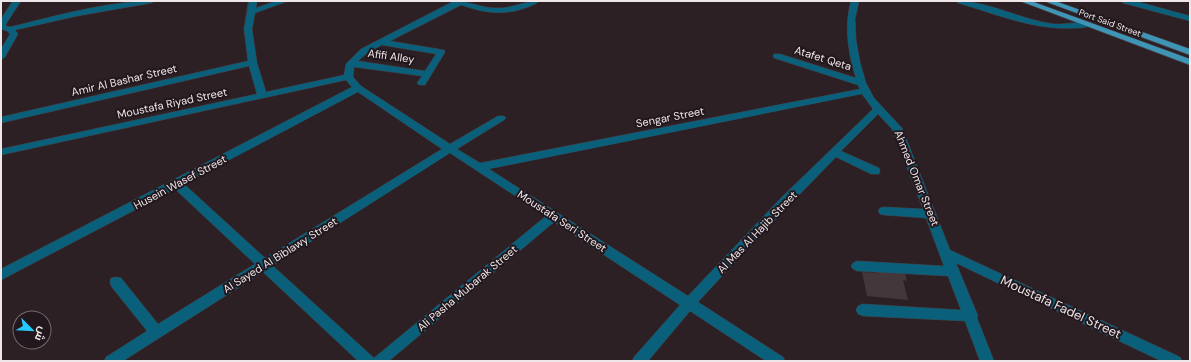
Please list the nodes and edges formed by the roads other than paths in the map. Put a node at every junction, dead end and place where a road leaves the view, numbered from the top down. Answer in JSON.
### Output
{"nodes":[{"id":1,"x":17,"y":1,"type":"edge"},
{"id":2,"x":151,"y":1,"type":"edge"},
{"id":3,"x":253,"y":1,"type":"edge"},
{"id":4,"x":284,"y":1,"type":"edge"},
{"id":5,"x":460,"y":1,"type":"edge"},
{"id":6,"x":535,"y":1,"type":"edge"},
{"id":7,"x":855,"y":1,"type":"edge"},
{"id":8,"x":961,"y":1,"type":"edge"},
{"id":9,"x":1024,"y":1,"type":"edge"},
{"id":10,"x":1048,"y":1,"type":"edge"},
{"id":11,"x":1126,"y":1,"type":"edge"},
{"id":12,"x":251,"y":12,"type":"junction"},
{"id":13,"x":1190,"y":19,"type":"edge"},
{"id":14,"x":1086,"y":25,"type":"junction"},
{"id":15,"x":10,"y":29,"type":"junction"},
{"id":16,"x":380,"y":42,"type":"junction"},
{"id":17,"x":1190,"y":52,"type":"edge"},
{"id":18,"x":777,"y":56,"type":"dead end"},
{"id":19,"x":1,"y":57,"type":"edge"},
{"id":20,"x":1190,"y":62,"type":"edge"},
{"id":21,"x":253,"y":63,"type":"junction"},
{"id":22,"x":350,"y":64,"type":"junction"},
{"id":23,"x":428,"y":74,"type":"junction"},
{"id":24,"x":348,"y":77,"type":"junction"},
{"id":25,"x":422,"y":83,"type":"dead end"},
{"id":26,"x":864,"y":87,"type":"junction"},
{"id":27,"x":358,"y":88,"type":"junction"},
{"id":28,"x":262,"y":96,"type":"junction"},
{"id":29,"x":879,"y":108,"type":"junction"},
{"id":30,"x":501,"y":118,"type":"dead end"},
{"id":31,"x":1,"y":120,"type":"edge"},
{"id":32,"x":449,"y":149,"type":"junction"},
{"id":33,"x":1,"y":152,"type":"edge"},
{"id":34,"x":834,"y":152,"type":"junction"},
{"id":35,"x":479,"y":167,"type":"junction"},
{"id":36,"x":875,"y":171,"type":"dead end"},
{"id":37,"x":177,"y":184,"type":"junction"},
{"id":38,"x":884,"y":211,"type":"dead end"},
{"id":39,"x":931,"y":214,"type":"junction"},
{"id":40,"x":554,"y":216,"type":"junction"},
{"id":41,"x":947,"y":254,"type":"junction"},
{"id":42,"x":265,"y":265,"type":"junction"},
{"id":43,"x":857,"y":266,"type":"dead end"},
{"id":44,"x":954,"y":272,"type":"junction"},
{"id":45,"x":1,"y":275,"type":"edge"},
{"id":46,"x":116,"y":282,"type":"dead end"},
{"id":47,"x":688,"y":303,"type":"junction"},
{"id":48,"x":863,"y":310,"type":"dead end"},
{"id":49,"x":971,"y":316,"type":"junction"},
{"id":50,"x":156,"y":332,"type":"junction"},
{"id":51,"x":111,"y":361,"type":"edge"},
{"id":52,"x":368,"y":361,"type":"edge"},
{"id":53,"x":379,"y":361,"type":"edge"},
{"id":54,"x":639,"y":361,"type":"edge"},
{"id":55,"x":778,"y":361,"type":"edge"},
{"id":56,"x":987,"y":361,"type":"edge"},
{"id":57,"x":1176,"y":361,"type":"edge"}],
"edges":[{"from":1,"to":15,"type":"street"},
{"from":2,"to":15,"type":"street"},
{"from":3,"to":12,"type":"street"},
{"from":4,"to":12,"type":"street"},
{"from":5,"to":6,"type":"street"},
{"from":5,"to":16,"type":"street"},
{"from":7,"to":26,"type":"street","name":"Ahmed Omar Street"},
{"from":8,"to":14,"type":"street"},
{"from":9,"to":14,"type":"main road","name":"Port Said Street"},
{"from":10,"to":17,"type":"main road","name":"Port Said Street"},
{"from":11,"to":13,"type":"street"},
{"from":12,"to":21,"type":"street"},
{"from":14,"to":20,"type":"main road","name":"Port Said Street"},
{"from":15,"to":19,"type":"street"},
{"from":16,"to":22,"type":"street"},
{"from":16,"to":23,"type":"street"},
{"from":18,"to":26,"type":"street","name":"Atafet Qeta"},
{"from":21,"to":28,"type":"street"},
{"from":21,"to":31,"type":"street","name":"Amir Al Bashar Street"},
{"from":22,"to":23,"type":"street","name":"Afifi Alley"},
{"from":22,"to":24,"type":"street"},
{"from":23,"to":25,"type":"street"},
{"from":24,"to":27,"type":"street","name":"Moustafa Seri Street"},
{"from":24,"to":28,"type":"street","name":"Moustafa Riyad Street"},
{"from":26,"to":29,"type":"street","name":"Ahmed Omar Street"},
{"from":26,"to":35,"type":"street","name":"Sengar Street"},
{"from":27,"to":32,"type":"street","name":"Moustafa Seri Street"},
{"from":27,"to":37,"type":"street","name":"Husein Wasef Street"},
{"from":28,"to":33,"type":"street","name":"Moustafa Riyad Street"},
{"from":29,"to":34,"type":"street","name":"Al Mas Al Hajib Street"},
{"from":29,"to":39,"type":"street","name":"Ahmed Omar Street"},
{"from":30,"to":32,"type":"street","name":"Al Sayed Al Biblawy Street"},
{"from":32,"to":35,"type":"street","name":"Moustafa Seri Street"},
{"from":32,"to":42,"type":"street","name":"Al Sayed Al Biblawy Street"},
{"from":34,"to":36,"type":"street"},
{"from":34,"to":47,"type":"street","name":"Al Mas Al Hajib Street"},
{"from":35,"to":40,"type":"street","name":"Moustafa Seri Street"},
{"from":37,"to":42,"type":"street"},
{"from":37,"to":45,"type":"street","name":"Husein Wasef Street"},
{"from":38,"to":39,"type":"street"},
{"from":39,"to":41,"type":"street","name":"Ahmed Omar Street"},
{"from":40,"to":47,"type":"street","name":"Moustafa Seri Street"},
{"from":40,"to":53,"type":"street","name":"Ali Pasha Mubarak Street"},
{"from":41,"to":44,"type":"street","name":"Ahmed Omar Street"},
{"from":41,"to":57,"type":"street","name":"Moustafa Fadel Street"},
{"from":42,"to":50,"type":"street","name":"Al Sayed Al Biblawy Street"},
{"from":42,"to":52,"type":"street"},
{"from":43,"to":44,"type":"street"},
{"from":44,"to":49,"type":"street","name":"Ahmed Omar Street"},
{"from":46,"to":50,"type":"street"},
{"from":47,"to":54,"type":"street","name":"Al Mas Al Hajib Street"},
{"from":47,"to":55,"type":"street","name":"Moustafa Seri Street"},
{"from":48,"to":49,"type":"street"},
{"from":49,"to":56,"type":"street","name":"Ahmed Omar Street"},
{"from":50,"to":51,"type":"street","name":"Al Sayed Al Biblawy Street"}]}
